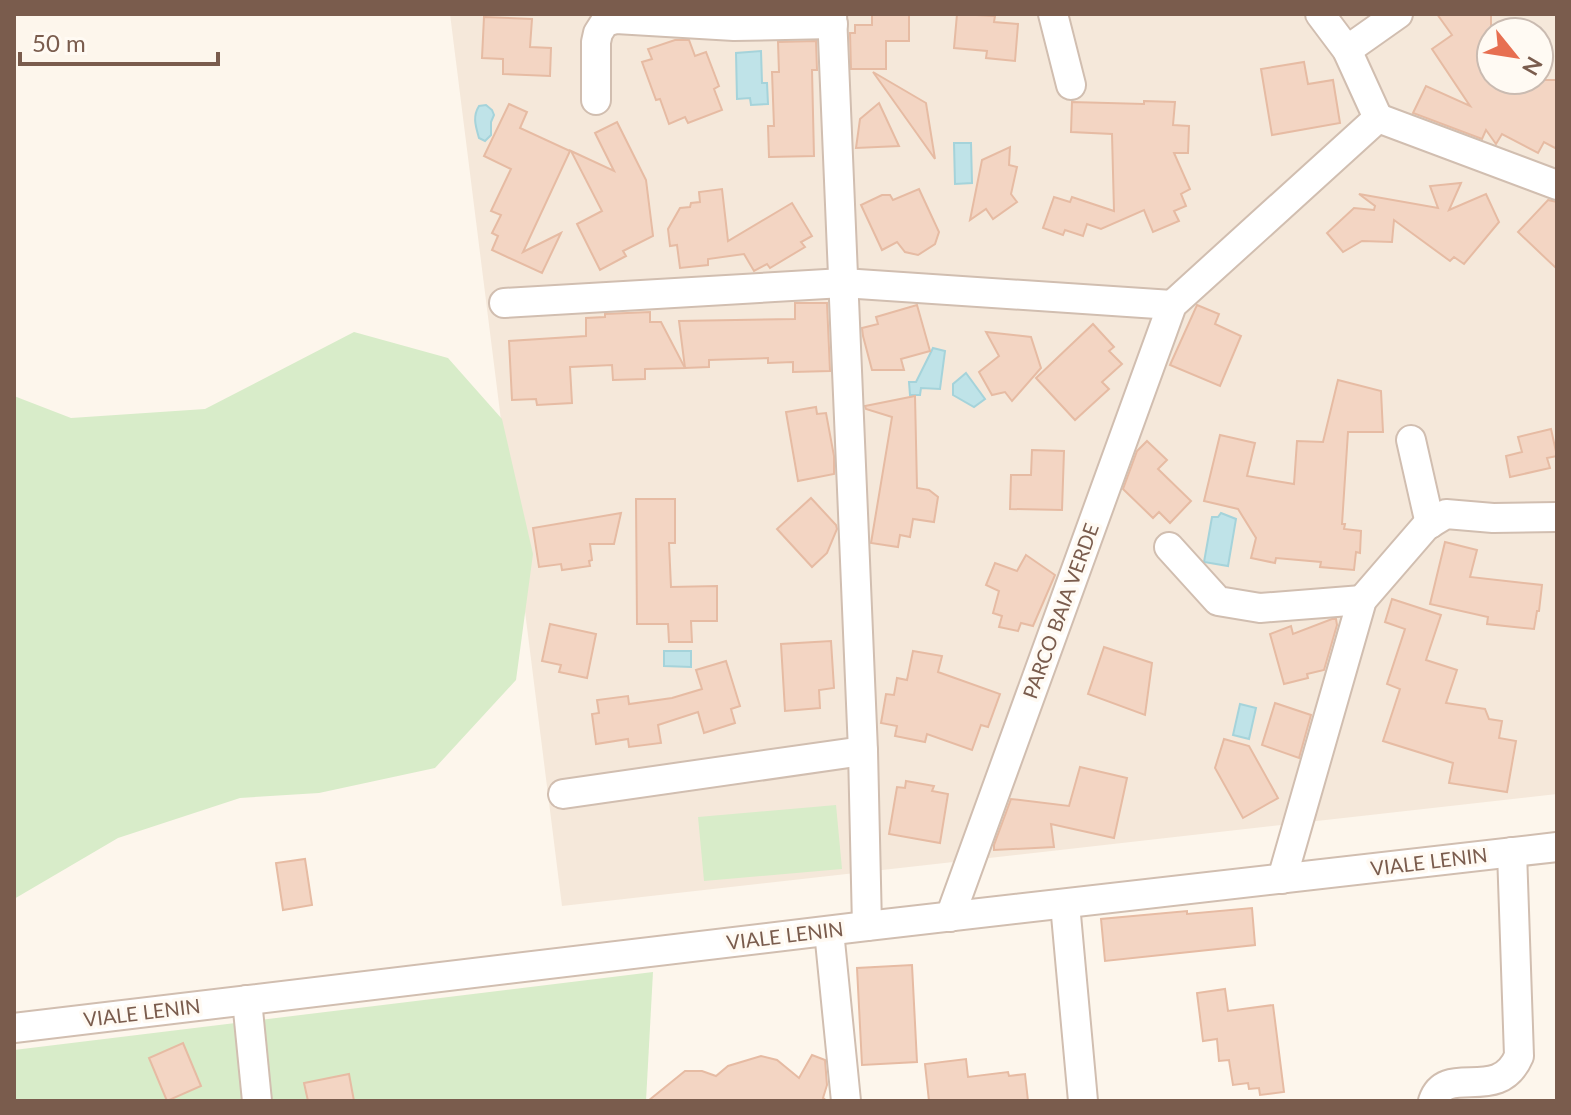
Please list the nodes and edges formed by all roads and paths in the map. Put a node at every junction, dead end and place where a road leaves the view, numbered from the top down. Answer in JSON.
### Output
{"nodes":[{"id":1,"x":1053,"y":14,"type":"edge"},
{"id":2,"x":1320,"y":14,"type":"edge"},
{"id":3,"x":1398,"y":14,"type":"edge"},
{"id":4,"x":833,"y":19,"type":"edge"},
{"id":5,"x":1347,"y":50,"type":"junction"},
{"id":6,"x":1071,"y":85,"type":"dead end"},
{"id":7,"x":596,"y":100,"type":"dead end"},
{"id":8,"x":1378,"y":118,"type":"junction"},
{"id":9,"x":1557,"y":185,"type":"edge"},
{"id":10,"x":843,"y":283,"type":"junction"},
{"id":11,"x":504,"y":303,"type":"dead end"},
{"id":12,"x":1172,"y":305,"type":"junction"},
{"id":13,"x":1411,"y":440,"type":"dead end"},
{"id":14,"x":1557,"y":517,"type":"edge"},
{"id":15,"x":1430,"y":524,"type":"junction"},
{"id":16,"x":1169,"y":547,"type":"dead end"},
{"id":17,"x":1362,"y":600,"type":"junction"},
{"id":18,"x":863,"y":751,"type":"junction"},
{"id":19,"x":563,"y":794,"type":"dead end"},
{"id":20,"x":1557,"y":847,"type":"edge"},
{"id":21,"x":1512,"y":852,"type":"junction"},
{"id":22,"x":1282,"y":879,"type":"junction"},
{"id":23,"x":1065,"y":904,"type":"junction"},
{"id":24,"x":950,"y":917,"type":"junction"},
{"id":25,"x":867,"y":926,"type":"junction"},
{"id":26,"x":829,"y":931,"type":"junction"},
{"id":27,"x":247,"y":1000,"type":"junction"},
{"id":28,"x":14,"y":1028,"type":"edge"},
{"id":29,"x":257,"y":1101,"type":"edge"},
{"id":30,"x":846,"y":1101,"type":"edge"},
{"id":31,"x":1083,"y":1101,"type":"edge"},
{"id":32,"x":1433,"y":1101,"type":"edge"}],
"edges":[{"from":1,"to":6,"type":"street"},
{"from":2,"to":5,"type":"street"},
{"from":3,"to":5,"type":"street"},
{"from":4,"to":7,"type":"street"},
{"from":4,"to":10,"type":"street"},
{"from":5,"to":8,"type":"street"},
{"from":8,"to":9,"type":"street"},
{"from":8,"to":12,"type":"street","name":"PARCO BAIA VERDE"},
{"from":10,"to":11,"type":"street"},
{"from":10,"to":12,"type":"street"},
{"from":10,"to":18,"type":"street"},
{"from":12,"to":24,"type":"street","name":"PARCO BAIA VERDE"},
{"from":13,"to":15,"type":"street"},
{"from":14,"to":15,"type":"street"},
{"from":15,"to":17,"type":"street"},
{"from":16,"to":17,"type":"street"},
{"from":17,"to":22,"type":"street"},
{"from":18,"to":19,"type":"street"},
{"from":18,"to":25,"type":"street"},
{"from":20,"to":21,"type":"street","name":"VIALE LENIN"},
{"from":21,"to":22,"type":"street","name":"VIALE LENIN"},
{"from":21,"to":32,"type":"street"},
{"from":22,"to":23,"type":"street","name":"VIALE LENIN"},
{"from":23,"to":24,"type":"street","name":"VIALE LENIN"},
{"from":23,"to":31,"type":"street"},
{"from":24,"to":25,"type":"street","name":"VIALE LENIN"},
{"from":25,"to":26,"type":"street","name":"VIALE LENIN"},
{"from":26,"to":27,"type":"street","name":"VIALE LENIN"},
{"from":26,"to":30,"type":"street"},
{"from":27,"to":28,"type":"street","name":"VIALE LENIN"},
{"from":27,"to":29,"type":"street"}]}
